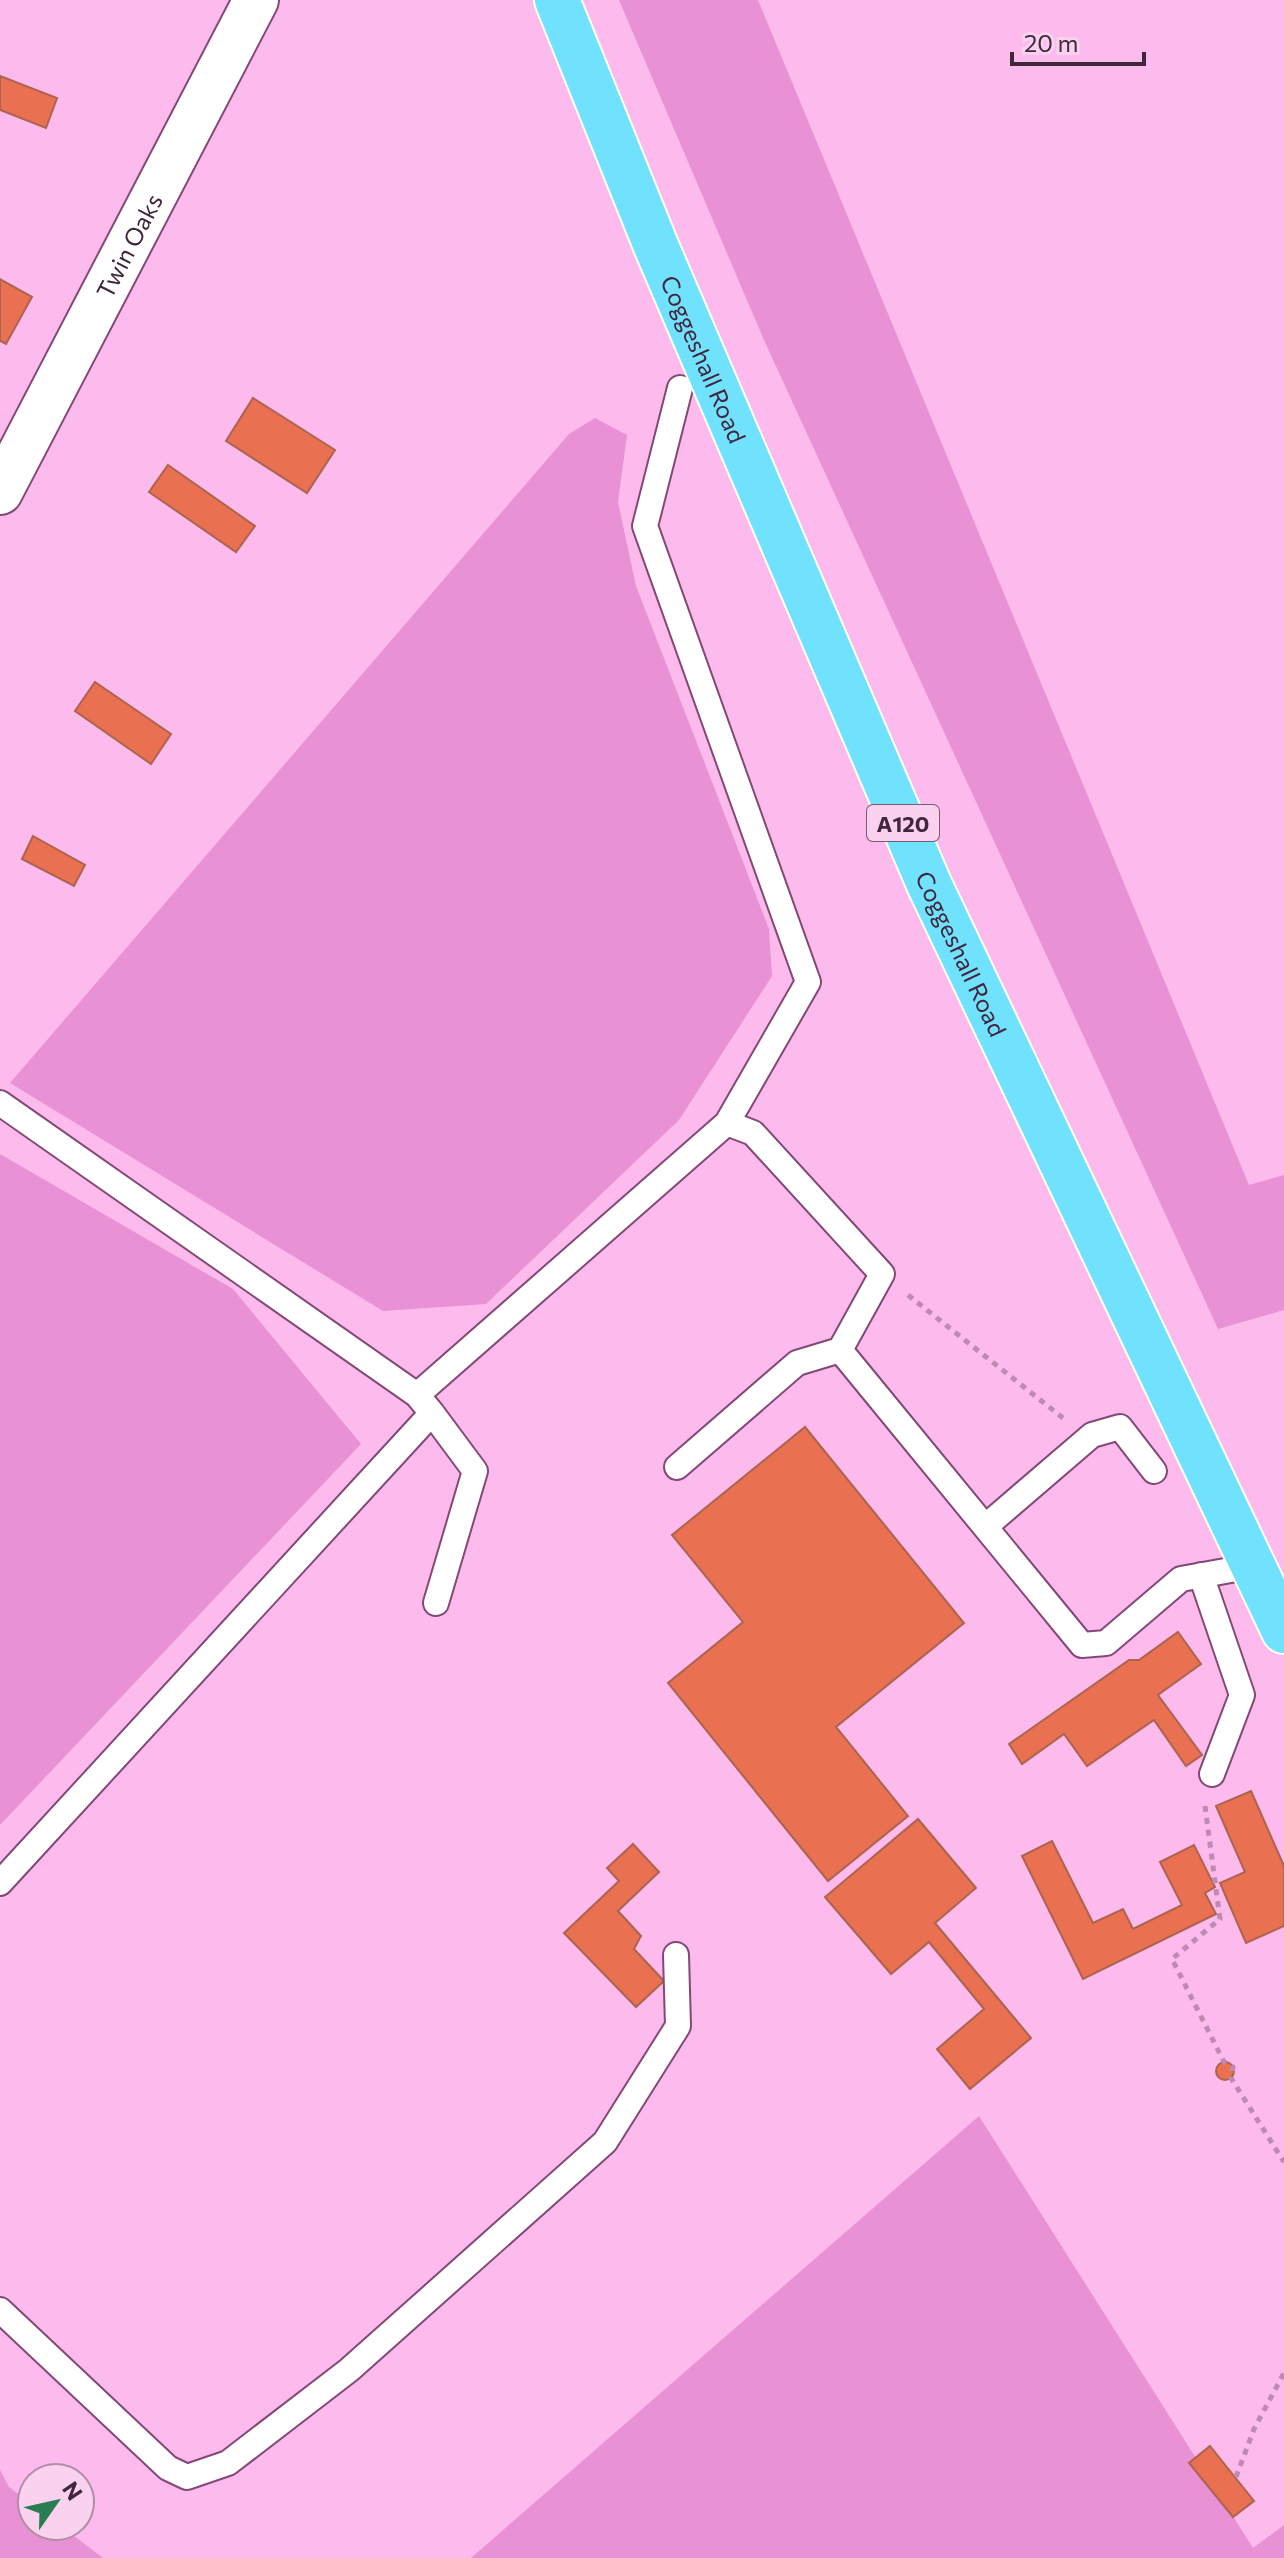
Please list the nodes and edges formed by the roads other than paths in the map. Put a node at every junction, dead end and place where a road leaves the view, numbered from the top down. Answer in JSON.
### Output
{"nodes":[{"id":1,"x":256,"y":0,"type":"edge"},
{"id":2,"x":557,"y":0,"type":"edge"},
{"id":3,"x":680,"y":388,"type":"dead end"},
{"id":4,"x":0,"y":492,"type":"edge"},
{"id":5,"x":0,"y":1103,"type":"edge"},
{"id":6,"x":727,"y":1123,"type":"junction"},
{"id":7,"x":840,"y":1350,"type":"junction"},
{"id":8,"x":424,"y":1404,"type":"junction"},
{"id":9,"x":677,"y":1467,"type":"dead end"},
{"id":10,"x":1154,"y":1471,"type":"dead end"},
{"id":11,"x":986,"y":1526,"type":"junction"},
{"id":12,"x":1253,"y":1566,"type":"junction"},
{"id":13,"x":1201,"y":1575,"type":"junction"},
{"id":14,"x":436,"y":1603,"type":"dead end"},
{"id":15,"x":1284,"y":1631,"type":"edge"},
{"id":16,"x":1212,"y":1774,"type":"road end"},
{"id":17,"x":0,"y":1883,"type":"edge"},
{"id":18,"x":676,"y":1955,"type":"dead end"},
{"id":19,"x":0,"y":2310,"type":"edge"}],
"edges":[{"from":1,"to":4,"type":"street","name":"Twin Oaks"},
{"from":2,"to":12,"type":"highway","name":"Coggeshall Road","number":"A120"},
{"from":3,"to":6,"type":"lane"},
{"from":5,"to":8,"type":"lane"},
{"from":6,"to":7,"type":"lane"},
{"from":6,"to":8,"type":"lane"},
{"from":7,"to":9,"type":"lane"},
{"from":7,"to":11,"type":"lane"},
{"from":8,"to":14,"type":"lane"},
{"from":8,"to":17,"type":"lane"},
{"from":10,"to":11,"type":"lane"},
{"from":11,"to":13,"type":"lane"},
{"from":12,"to":13,"type":"lane"},
{"from":12,"to":15,"type":"highway","name":"Coggeshall Road","number":"A120"},
{"from":13,"to":16,"type":"lane"},
{"from":18,"to":19,"type":"lane"}]}
